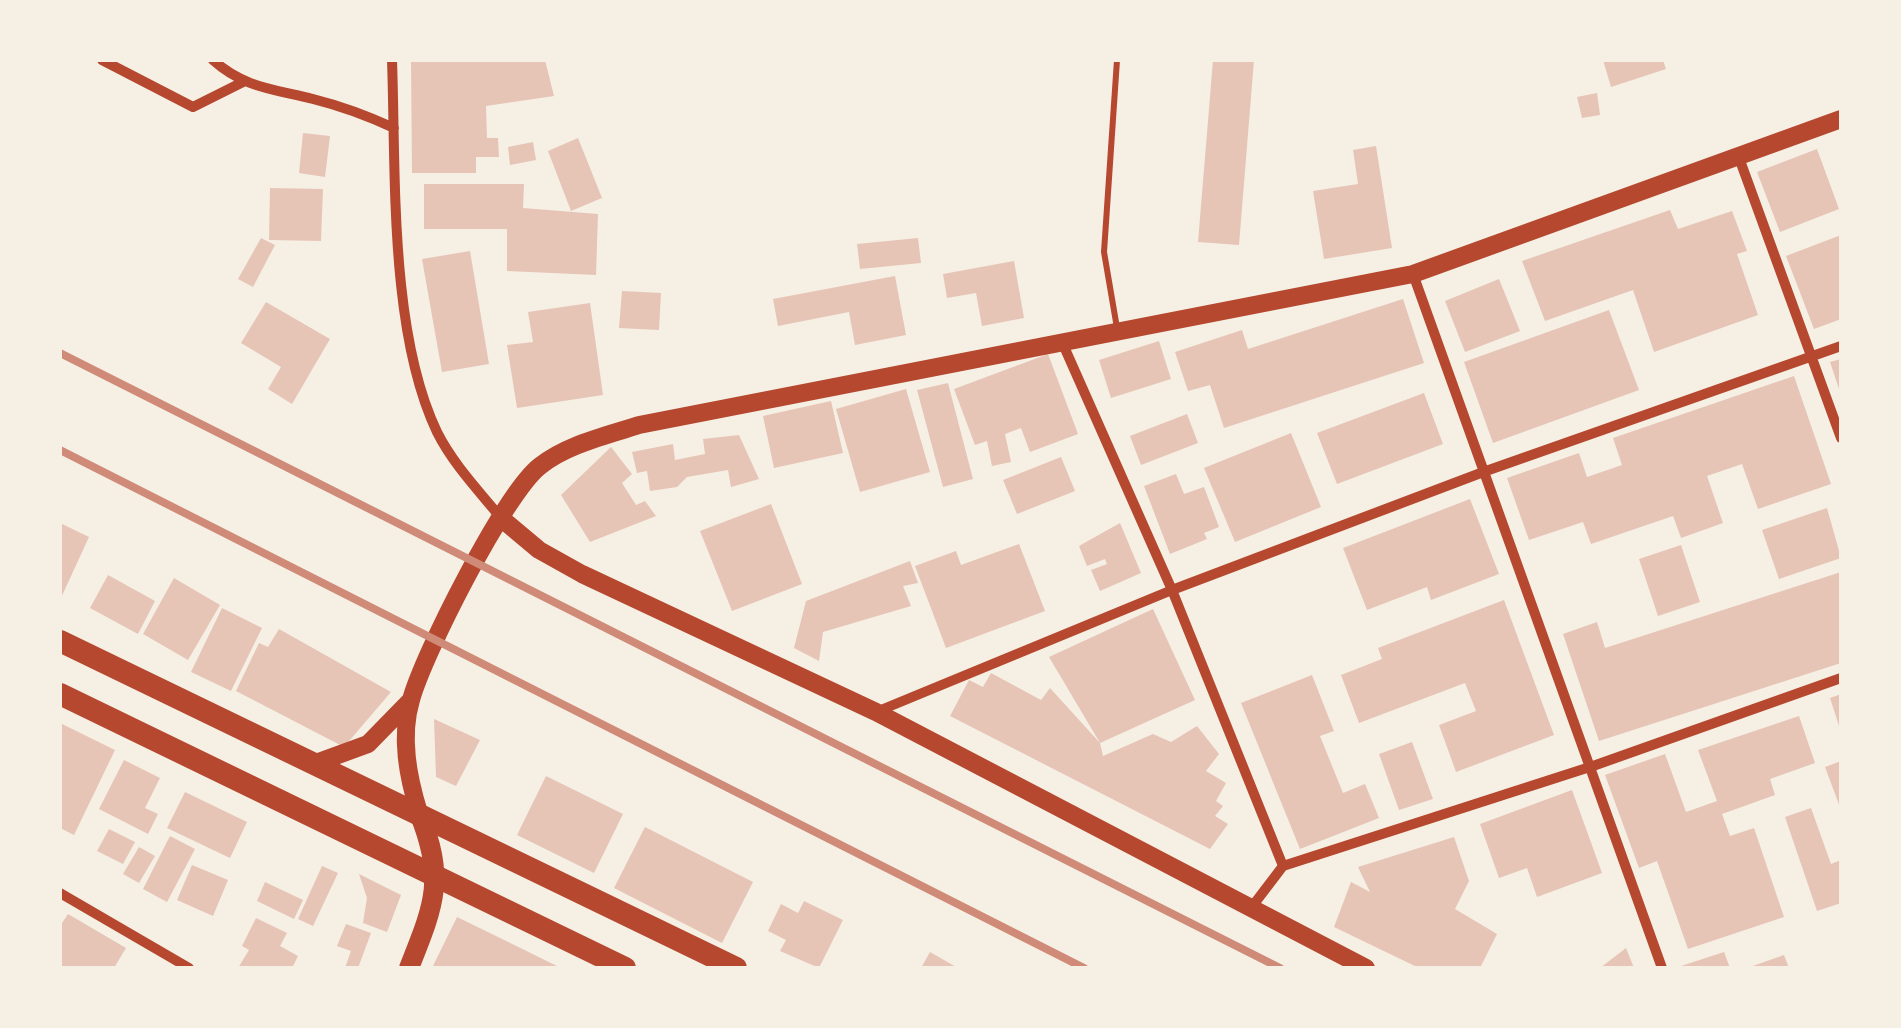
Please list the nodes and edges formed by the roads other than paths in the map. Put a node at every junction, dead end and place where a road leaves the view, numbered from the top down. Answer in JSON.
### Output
{"nodes":[{"id":1,"x":102,"y":60,"type":"edge"},
{"id":2,"x":213,"y":60,"type":"edge"},
{"id":3,"x":392,"y":60,"type":"edge"},
{"id":4,"x":1117,"y":60,"type":"edge"},
{"id":5,"x":243,"y":82,"type":"junction"},
{"id":6,"x":1841,"y":119,"type":"edge"},
{"id":7,"x":394,"y":128,"type":"junction"},
{"id":8,"x":1738,"y":155,"type":"junction"},
{"id":9,"x":1412,"y":274,"type":"junction"},
{"id":10,"x":1117,"y":329,"type":"junction"},
{"id":11,"x":1062,"y":340,"type":"junction"},
{"id":12,"x":1841,"y":346,"type":"edge"},
{"id":13,"x":1814,"y":356,"type":"junction"},
{"id":14,"x":1841,"y":438,"type":"edge"},
{"id":15,"x":1486,"y":471,"type":"junction"},
{"id":16,"x":502,"y":519,"type":"junction"},
{"id":17,"x":1172,"y":590,"type":"junction"},
{"id":18,"x":60,"y":641,"type":"edge"},
{"id":19,"x":1841,"y":678,"type":"edge"},
{"id":20,"x":60,"y":694,"type":"edge"},
{"id":21,"x":410,"y":702,"type":"junction"},
{"id":22,"x":876,"y":712,"type":"junction"},
{"id":23,"x":316,"y":763,"type":"junction"},
{"id":24,"x":1593,"y":766,"type":"junction"},
{"id":25,"x":419,"y":813,"type":"junction"},
{"id":26,"x":1283,"y":866,"type":"junction"},
{"id":27,"x":437,"y":874,"type":"junction"},
{"id":28,"x":60,"y":892,"type":"edge"},
{"id":29,"x":1251,"y":908,"type":"junction"},
{"id":30,"x":189,"y":968,"type":"edge"},
{"id":31,"x":408,"y":968,"type":"edge"},
{"id":32,"x":625,"y":968,"type":"edge"},
{"id":33,"x":736,"y":968,"type":"edge"},
{"id":34,"x":1366,"y":968,"type":"edge"},
{"id":35,"x":1662,"y":968,"type":"edge"}],
"edges":[{"from":1,"to":5,"type":"street"},
{"from":2,"to":5,"type":"street"},
{"from":3,"to":7,"type":"street"},
{"from":4,"to":10,"type":"lane"},
{"from":5,"to":7,"type":"street"},
{"from":6,"to":8,"type":"street"},
{"from":7,"to":16,"type":"street"},
{"from":8,"to":9,"type":"street"},
{"from":8,"to":13,"type":"street"},
{"from":9,"to":10,"type":"street"},
{"from":9,"to":15,"type":"street"},
{"from":10,"to":11,"type":"street"},
{"from":11,"to":16,"type":"street"},
{"from":11,"to":17,"type":"street"},
{"from":12,"to":13,"type":"street"},
{"from":13,"to":14,"type":"street"},
{"from":13,"to":15,"type":"street"},
{"from":15,"to":17,"type":"street"},
{"from":15,"to":24,"type":"street"},
{"from":16,"to":21,"type":"street"},
{"from":16,"to":22,"type":"street"},
{"from":17,"to":22,"type":"street"},
{"from":17,"to":26,"type":"street"},
{"from":18,"to":23,"type":"main road"},
{"from":19,"to":24,"type":"street"},
{"from":20,"to":27,"type":"main road"},
{"from":21,"to":23,"type":"street"},
{"from":21,"to":25,"type":"street"},
{"from":22,"to":29,"type":"street"},
{"from":23,"to":25,"type":"main road"},
{"from":24,"to":26,"type":"street"},
{"from":24,"to":35,"type":"street"},
{"from":25,"to":27,"type":"main road"},
{"from":25,"to":33,"type":"main road"},
{"from":26,"to":29,"type":"street"},
{"from":27,"to":31,"type":"main road"},
{"from":27,"to":32,"type":"main road"},
{"from":28,"to":30,"type":"street"},
{"from":29,"to":34,"type":"street"}]}
